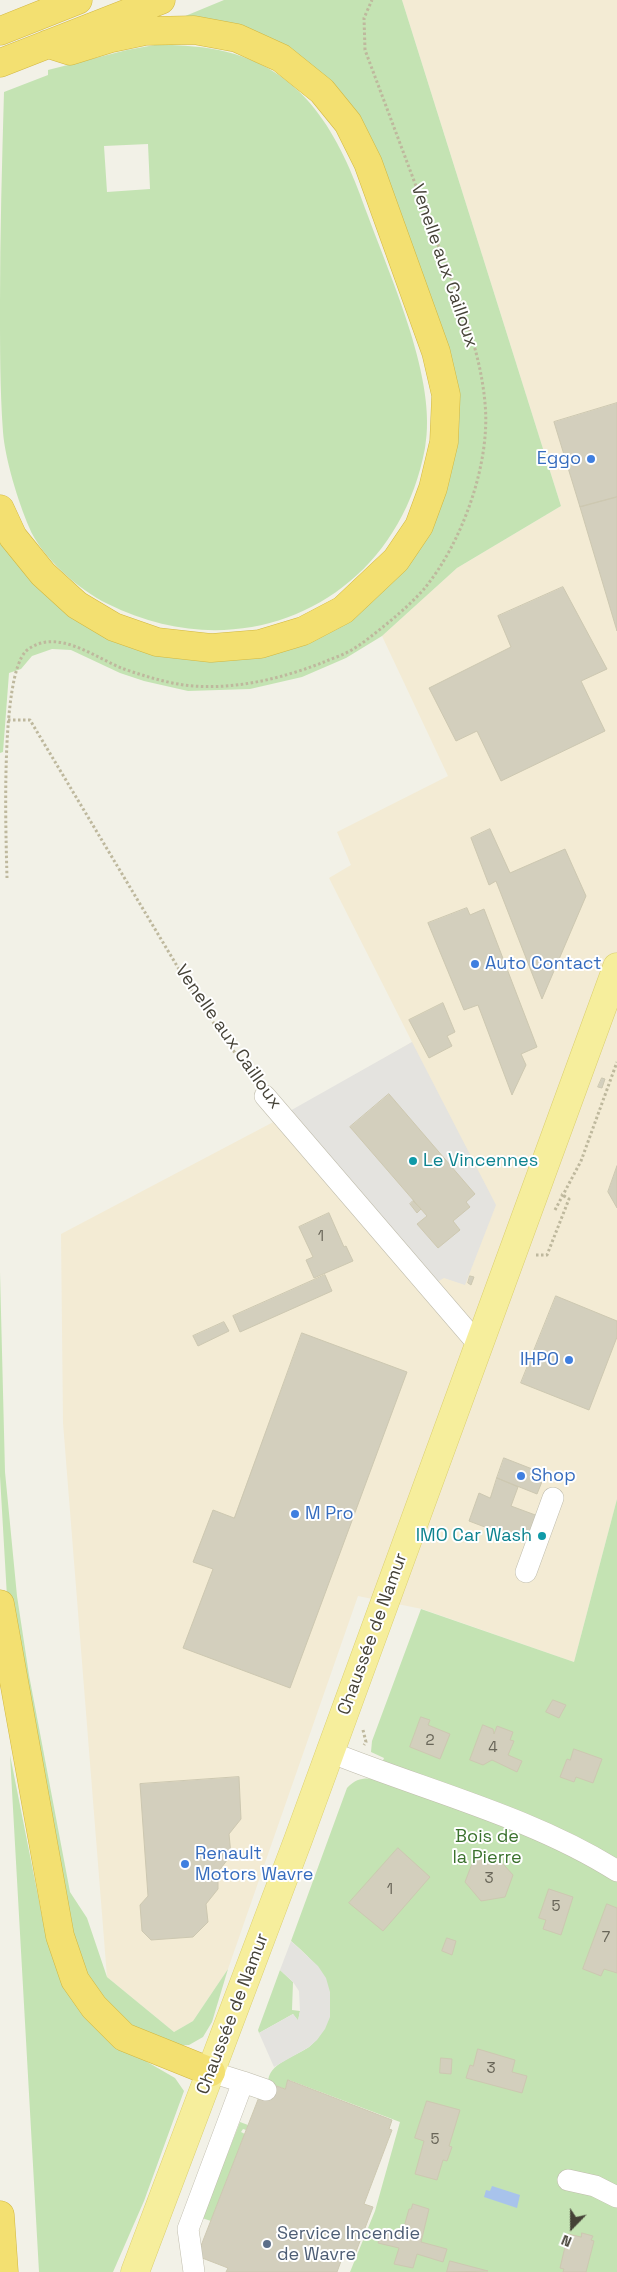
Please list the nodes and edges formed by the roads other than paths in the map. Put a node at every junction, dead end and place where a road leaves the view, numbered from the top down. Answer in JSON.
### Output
{"nodes":[{"id":1,"x":78,"y":0,"type":"edge"},
{"id":2,"x":161,"y":0,"type":"edge"},
{"id":3,"x":0,"y":31,"type":"edge"},
{"id":4,"x":48,"y":44,"type":"junction"},
{"id":5,"x":0,"y":62,"type":"edge"},
{"id":6,"x":0,"y":509,"type":"edge"},
{"id":7,"x":617,"y":967,"type":"edge"},
{"id":8,"x":265,"y":1096,"type":"road end"},
{"id":9,"x":478,"y":1344,"type":"junction"},
{"id":10,"x":553,"y":1498,"type":"dead end"},
{"id":11,"x":526,"y":1572,"type":"dead end"},
{"id":12,"x":0,"y":1604,"type":"edge"},
{"id":13,"x":330,"y":1752,"type":"junction"},
{"id":14,"x":617,"y":1871,"type":"edge"},
{"id":15,"x":211,"y":2072,"type":"junction"},
{"id":16,"x":243,"y":2082,"type":"junction"},
{"id":17,"x":266,"y":2090,"type":"dead end"},
{"id":18,"x":568,"y":2180,"type":"dead end"},
{"id":19,"x":617,"y":2196,"type":"edge"},
{"id":20,"x":0,"y":2215,"type":"edge"},
{"id":21,"x":4,"y":2272,"type":"edge"},
{"id":22,"x":135,"y":2272,"type":"edge"},
{"id":23,"x":194,"y":2272,"type":"edge"}],
"edges":[{"from":1,"to":3,"type":"highway"},
{"from":2,"to":4,"type":"highway"},
{"from":4,"to":5,"type":"highway"},
{"from":4,"to":6,"type":"highway"},
{"from":7,"to":9,"type":"main road","name":"Chaussée de Namur"},
{"from":8,"to":9,"type":"street","name":"Venelle aux Cailloux"},
{"from":9,"to":13,"type":"main road","name":"Chaussée de Namur"},
{"from":10,"to":11,"type":"street"},
{"from":12,"to":15,"type":"highway"},
{"from":13,"to":14,"type":"street"},
{"from":13,"to":15,"type":"main road","name":"Chaussée de Namur"},
{"from":15,"to":16,"type":"street"},
{"from":15,"to":22,"type":"main road","name":"Chaussée de Namur"},
{"from":16,"to":17,"type":"street"},
{"from":16,"to":23,"type":"street"},
{"from":18,"to":19,"type":"street"},
{"from":20,"to":21,"type":"highway"}]}
